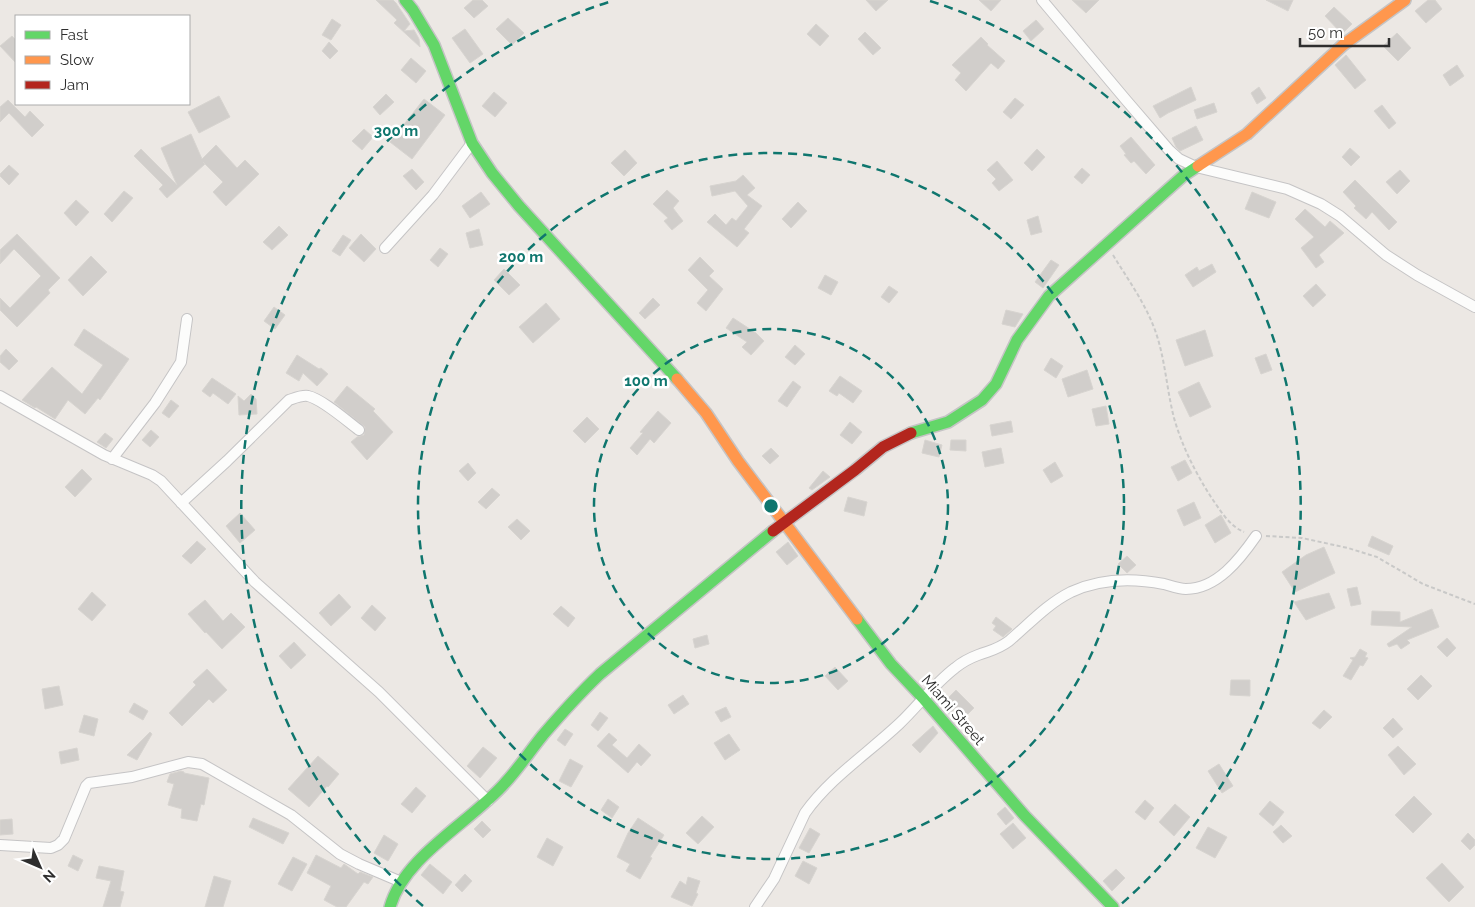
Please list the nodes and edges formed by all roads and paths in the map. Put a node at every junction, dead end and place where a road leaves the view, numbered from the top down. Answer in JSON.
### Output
{"nodes":[{"id":1,"x":404,"y":0,"type":"edge"},
{"id":2,"x":1042,"y":0,"type":"edge"},
{"id":3,"x":1404,"y":0,"type":"edge"},
{"id":4,"x":472,"y":143,"type":"junction"},
{"id":5,"x":1196,"y":167,"type":"junction"},
{"id":6,"x":1106,"y":244,"type":"junction"},
{"id":7,"x":385,"y":248,"type":"dead end"},
{"id":8,"x":1475,"y":307,"type":"edge"},
{"id":9,"x":187,"y":319,"type":"dead end"},
{"id":10,"x":0,"y":396,"type":"edge"},
{"id":11,"x":359,"y":430,"type":"dead end"},
{"id":12,"x":112,"y":458,"type":"junction"},
{"id":13,"x":181,"y":503,"type":"junction"},
{"id":14,"x":784,"y":521,"type":"junction"},
{"id":15,"x":1256,"y":536,"type":"junction"},
{"id":16,"x":1475,"y":604,"type":"edge"},
{"id":17,"x":923,"y":698,"type":"junction"},
{"id":18,"x":488,"y":801,"type":"junction"},
{"id":19,"x":0,"y":845,"type":"edge"},
{"id":20,"x":400,"y":881,"type":"junction"},
{"id":21,"x":390,"y":907,"type":"edge"},
{"id":22,"x":755,"y":907,"type":"edge"},
{"id":23,"x":1113,"y":907,"type":"edge"}],
"edges":[{"from":1,"to":4,"type":"street","name":"Miami Street"},
{"from":2,"to":5,"type":"street"},
{"from":3,"to":5,"type":"street"},
{"from":4,"to":7,"type":"street"},
{"from":4,"to":14,"type":"street","name":"Miami Street"},
{"from":5,"to":6,"type":"street"},
{"from":5,"to":8,"type":"street"},
{"from":6,"to":14,"type":"street"},
{"from":6,"to":15,"type":"path"},
{"from":9,"to":12,"type":"street"},
{"from":10,"to":12,"type":"street"},
{"from":11,"to":13,"type":"street"},
{"from":12,"to":13,"type":"street"},
{"from":13,"to":18,"type":"street"},
{"from":14,"to":17,"type":"street","name":"Miami Street"},
{"from":14,"to":18,"type":"street"},
{"from":15,"to":16,"type":"path"},
{"from":15,"to":17,"type":"street"},
{"from":17,"to":22,"type":"street"},
{"from":17,"to":23,"type":"street","name":"Miami Street"},
{"from":18,"to":20,"type":"street"},
{"from":19,"to":20,"type":"street"},
{"from":20,"to":21,"type":"street"}]}
